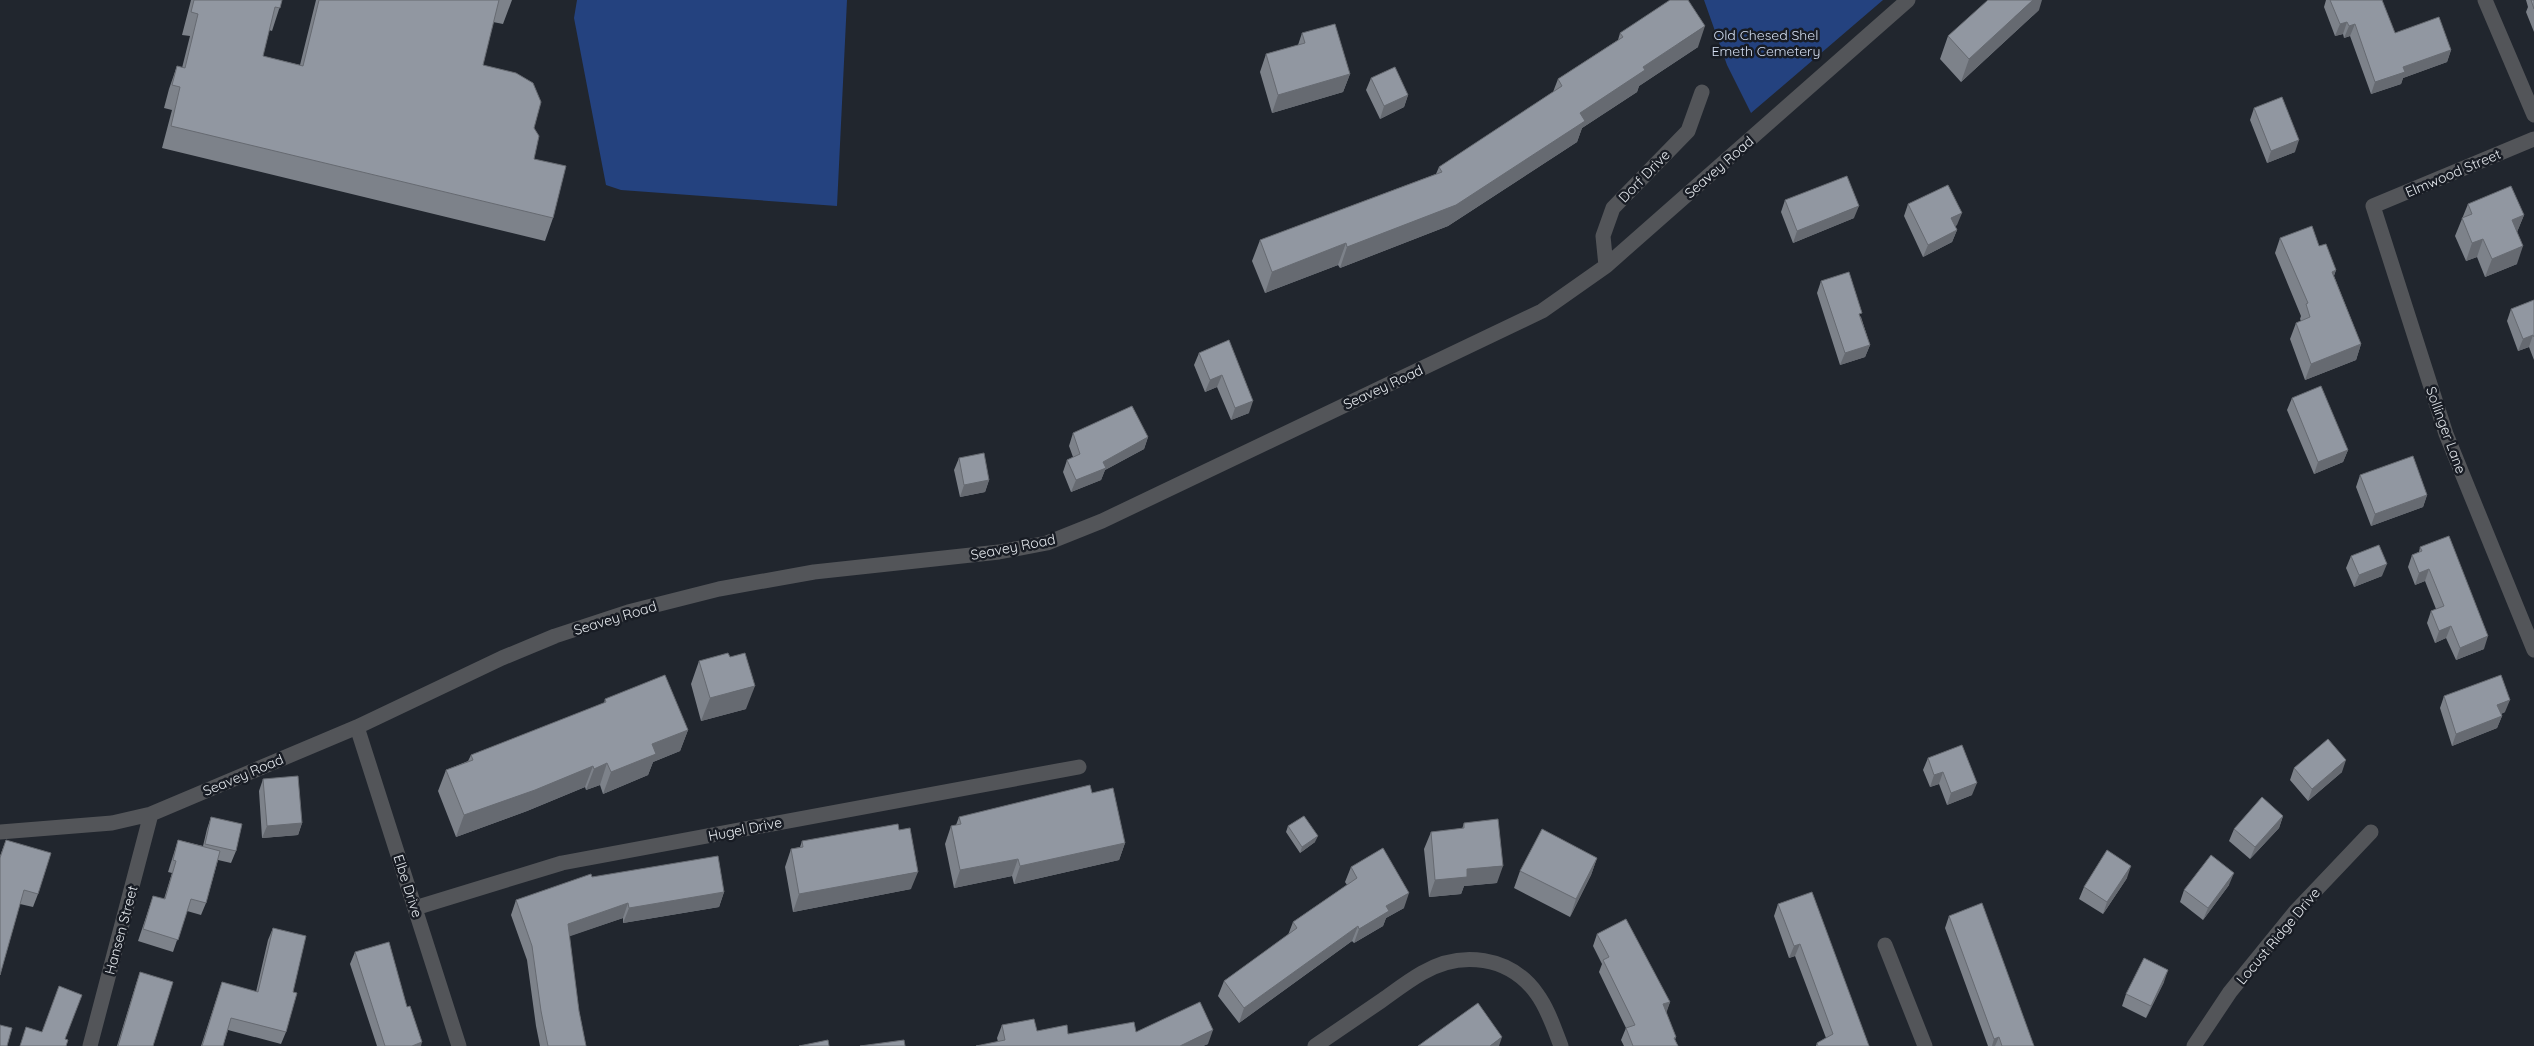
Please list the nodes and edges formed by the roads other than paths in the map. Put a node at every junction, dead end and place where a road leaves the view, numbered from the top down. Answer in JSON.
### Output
{"nodes":[{"id":1,"x":1908,"y":0,"type":"edge"},
{"id":2,"x":2485,"y":0,"type":"edge"},
{"id":3,"x":1702,"y":92,"type":"dead end"},
{"id":4,"x":2534,"y":115,"type":"edge"},
{"id":5,"x":2534,"y":140,"type":"edge"},
{"id":6,"x":2373,"y":206,"type":"joint"},
{"id":7,"x":1606,"y":266,"type":"junction"},
{"id":8,"x":2534,"y":650,"type":"edge"},
{"id":9,"x":357,"y":727,"type":"junction"},
{"id":10,"x":1079,"y":767,"type":"dead end"},
{"id":11,"x":151,"y":814,"type":"junction"},
{"id":12,"x":0,"y":832,"type":"edge"},
{"id":13,"x":2370,"y":832,"type":"dead end"},
{"id":14,"x":415,"y":908,"type":"junction"},
{"id":15,"x":1885,"y":945,"type":"dead end"},
{"id":16,"x":90,"y":1046,"type":"edge"},
{"id":17,"x":459,"y":1046,"type":"edge"},
{"id":18,"x":1315,"y":1046,"type":"edge"},
{"id":19,"x":1561,"y":1046,"type":"edge"},
{"id":20,"x":1925,"y":1046,"type":"edge"},
{"id":21,"x":2194,"y":1046,"type":"edge"}],
"edges":[{"from":1,"to":7,"type":"street","name":"Seavey Road"},
{"from":2,"to":4,"type":"street"},
{"from":3,"to":7,"type":"street","name":"Dorf Drive"},
{"from":5,"to":6,"type":"street","name":"Elmwood Street"},
{"from":6,"to":8,"type":"street","name":"Sollinger Lane"},
{"from":7,"to":9,"type":"street","name":"Seavey Road"},
{"from":9,"to":11,"type":"street","name":"Seavey Road"},
{"from":9,"to":14,"type":"street","name":"Elbe Drive"},
{"from":10,"to":14,"type":"street","name":"Hugel Drive"},
{"from":11,"to":12,"type":"street","name":"Seavey Road"},
{"from":11,"to":16,"type":"street","name":"Hansen Street"},
{"from":13,"to":21,"type":"street","name":"Locust Ridge Drive"},
{"from":14,"to":17,"type":"street","name":"Elbe Drive"},
{"from":15,"to":20,"type":"street"},
{"from":18,"to":19,"type":"street"}]}
